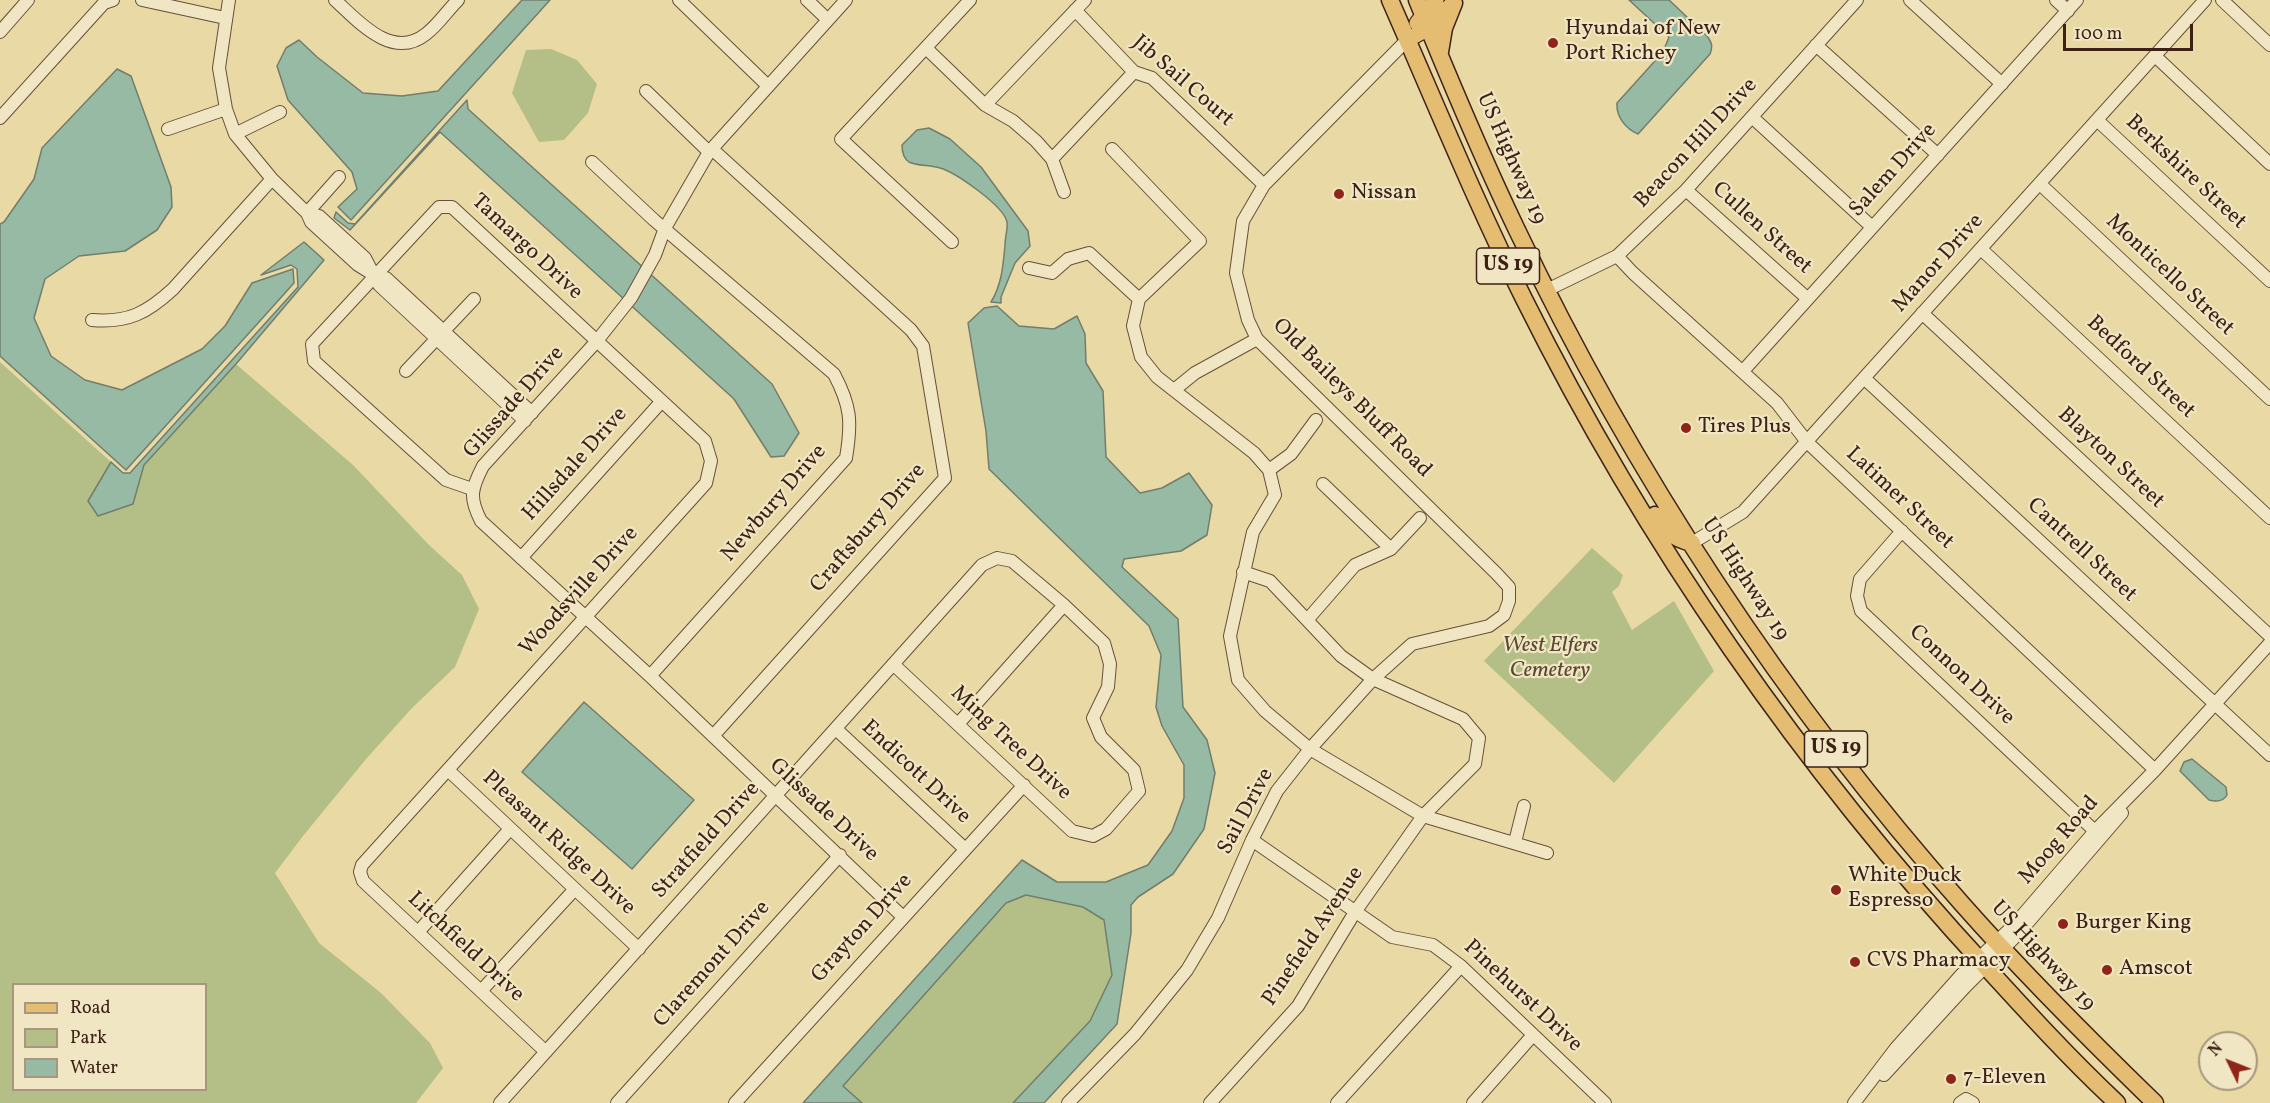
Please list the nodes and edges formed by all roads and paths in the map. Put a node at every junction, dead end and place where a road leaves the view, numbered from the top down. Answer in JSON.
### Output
{"nodes":[{"id":1,"x":28,"y":0,"type":"edge"},
{"id":2,"x":113,"y":0,"type":"edge"},
{"id":3,"x":142,"y":0,"type":"edge"},
{"id":4,"x":229,"y":0,"type":"edge"},
{"id":5,"x":335,"y":0,"type":"edge"},
{"id":6,"x":458,"y":0,"type":"edge"},
{"id":7,"x":679,"y":0,"type":"edge"},
{"id":8,"x":807,"y":0,"type":"edge"},
{"id":9,"x":846,"y":0,"type":"edge"},
{"id":10,"x":970,"y":0,"type":"edge"},
{"id":11,"x":1085,"y":0,"type":"edge"},
{"id":12,"x":1390,"y":0,"type":"edge"},
{"id":13,"x":1436,"y":0,"type":"edge"},
{"id":14,"x":1857,"y":0,"type":"edge"},
{"id":15,"x":1910,"y":0,"type":"edge"},
{"id":16,"x":2056,"y":0,"type":"edge"},
{"id":17,"x":2078,"y":0,"type":"edge"},
{"id":18,"x":2205,"y":0,"type":"edge"},
{"id":19,"x":2222,"y":0,"type":"edge"},
{"id":20,"x":1455,"y":1,"type":"edge"},
{"id":21,"x":1075,"y":10,"type":"junction"},
{"id":22,"x":2068,"y":11,"type":"junction"},
{"id":23,"x":1423,"y":14,"type":"edge"},
{"id":24,"x":225,"y":18,"type":"junction"},
{"id":25,"x":828,"y":20,"type":"junction"},
{"id":26,"x":0,"y":32,"type":"edge"},
{"id":27,"x":1407,"y":40,"type":"junction"},
{"id":28,"x":1816,"y":45,"type":"junction"},
{"id":29,"x":2270,"y":45,"type":"edge"},
{"id":30,"x":926,"y":48,"type":"junction"},
{"id":31,"x":1440,"y":56,"type":"junction"},
{"id":32,"x":2155,"y":56,"type":"junction"},
{"id":33,"x":1134,"y":72,"type":"junction"},
{"id":34,"x":2002,"y":84,"type":"junction"},
{"id":35,"x":768,"y":86,"type":"junction"},
{"id":36,"x":646,"y":91,"type":"dead end"},
{"id":37,"x":985,"y":105,"type":"junction"},
{"id":38,"x":226,"y":110,"type":"junction"},
{"id":39,"x":280,"y":112,"type":"dead end"},
{"id":40,"x":1752,"y":117,"type":"junction"},
{"id":41,"x":1,"y":118,"type":"edge"},
{"id":42,"x":2097,"y":120,"type":"junction"},
{"id":43,"x":168,"y":129,"type":"dead end"},
{"id":44,"x":235,"y":134,"type":"junction"},
{"id":45,"x":1112,"y":149,"type":"dead end"},
{"id":46,"x":711,"y":150,"type":"junction"},
{"id":47,"x":1938,"y":155,"type":"junction"},
{"id":48,"x":1052,"y":159,"type":"junction"},
{"id":49,"x":592,"y":162,"type":"dead end"},
{"id":50,"x":2270,"y":164,"type":"edge"},
{"id":51,"x":339,"y":177,"type":"dead end"},
{"id":52,"x":272,"y":179,"type":"junction"},
{"id":53,"x":2040,"y":184,"type":"junction"},
{"id":54,"x":1264,"y":185,"type":"junction"},
{"id":55,"x":1686,"y":190,"type":"junction"},
{"id":56,"x":1064,"y":192,"type":"dead end"},
{"id":57,"x":307,"y":213,"type":"junction"},
{"id":58,"x":665,"y":228,"type":"junction"},
{"id":59,"x":1872,"y":228,"type":"junction"},
{"id":60,"x":952,"y":242,"type":"dead end"},
{"id":61,"x":1981,"y":249,"type":"junction"},
{"id":62,"x":1617,"y":256,"type":"junction"},
{"id":63,"x":1029,"y":268,"type":"dead end"},
{"id":64,"x":374,"y":275,"type":"junction"},
{"id":65,"x":2270,"y":281,"type":"edge"},
{"id":66,"x":1547,"y":290,"type":"junction"},
{"id":67,"x":474,"y":299,"type":"dead end"},
{"id":68,"x":1138,"y":299,"type":"junction"},
{"id":69,"x":1808,"y":299,"type":"junction"},
{"id":70,"x":1922,"y":313,"type":"junction"},
{"id":71,"x":92,"y":320,"type":"dead end"},
{"id":72,"x":440,"y":335,"type":"junction"},
{"id":73,"x":1257,"y":339,"type":"junction"},
{"id":74,"x":596,"y":342,"type":"junction"},
{"id":75,"x":406,"y":371,"type":"dead end"},
{"id":76,"x":1743,"y":371,"type":"junction"},
{"id":77,"x":1864,"y":378,"type":"junction"},
{"id":78,"x":1174,"y":390,"type":"junction"},
{"id":79,"x":2270,"y":399,"type":"edge"},
{"id":80,"x":662,"y":401,"type":"junction"},
{"id":81,"x":528,"y":417,"type":"junction"},
{"id":82,"x":1316,"y":420,"type":"dead end"},
{"id":83,"x":1807,"y":442,"type":"junction"},
{"id":84,"x":1604,"y":447,"type":"junction"},
{"id":85,"x":1269,"y":470,"type":"junction"},
{"id":86,"x":1323,"y":484,"type":"dead end"},
{"id":87,"x":472,"y":489,"type":"junction"},
{"id":88,"x":1420,"y":518,"type":"dead end"},
{"id":89,"x":2270,"y":518,"type":"edge"},
{"id":90,"x":1902,"y":531,"type":"junction"},
{"id":91,"x":1692,"y":543,"type":"junction"},
{"id":92,"x":1391,"y":549,"type":"junction"},
{"id":93,"x":521,"y":558,"type":"junction"},
{"id":94,"x":1672,"y":560,"type":"junction"},
{"id":95,"x":1244,"y":572,"type":"junction"},
{"id":96,"x":1509,"y":601,"type":"joint"},
{"id":97,"x":1064,"y":605,"type":"junction"},
{"id":98,"x":585,"y":618,"type":"junction"},
{"id":99,"x":1308,"y":620,"type":"junction"},
{"id":100,"x":2270,"y":636,"type":"edge"},
{"id":101,"x":2270,"y":643,"type":"edge"},
{"id":102,"x":893,"y":664,"type":"junction"},
{"id":103,"x":1776,"y":669,"type":"junction"},
{"id":104,"x":650,"y":676,"type":"junction"},
{"id":105,"x":1373,"y":680,"type":"junction"},
{"id":106,"x":2215,"y":704,"type":"junction"},
{"id":107,"x":958,"y":724,"type":"junction"},
{"id":108,"x":836,"y":729,"type":"junction"},
{"id":109,"x":713,"y":736,"type":"junction"},
{"id":110,"x":1310,"y":749,"type":"junction"},
{"id":111,"x":2270,"y":755,"type":"edge"},
{"id":112,"x":448,"y":770,"type":"junction"},
{"id":113,"x":2155,"y":770,"type":"junction"},
{"id":114,"x":1024,"y":785,"type":"junction"},
{"id":115,"x":776,"y":796,"type":"junction"},
{"id":116,"x":1524,"y":806,"type":"dead end"},
{"id":117,"x":1422,"y":816,"type":"junction"},
{"id":118,"x":510,"y":829,"type":"junction"},
{"id":119,"x":2098,"y":835,"type":"junction"},
{"id":120,"x":1252,"y":840,"type":"junction"},
{"id":121,"x":1515,"y":842,"type":"junction"},
{"id":122,"x":964,"y":848,"type":"junction"},
{"id":123,"x":1547,"y":853,"type":"dead end"},
{"id":124,"x":840,"y":855,"type":"junction"},
{"id":125,"x":360,"y":872,"type":"joint"},
{"id":126,"x":575,"y":889,"type":"junction"},
{"id":127,"x":1355,"y":912,"type":"junction"},
{"id":128,"x":903,"y":917,"type":"junction"},
{"id":129,"x":419,"y":932,"type":"junction"},
{"id":130,"x":1999,"y":946,"type":"junction"},
{"id":131,"x":639,"y":949,"type":"junction"},
{"id":132,"x":1982,"y":963,"type":"junction"},
{"id":133,"x":1461,"y":966,"type":"junction"},
{"id":134,"x":481,"y":991,"type":"junction"},
{"id":135,"x":1533,"y":1035,"type":"junction"},
{"id":136,"x":546,"y":1052,"type":"junction"},
{"id":137,"x":1219,"y":1100,"type":"edge"},
{"id":138,"x":506,"y":1101,"type":"edge"},
{"id":139,"x":617,"y":1103,"type":"edge"},
{"id":140,"x":735,"y":1103,"type":"edge"},
{"id":141,"x":1068,"y":1103,"type":"edge"},
{"id":142,"x":1337,"y":1103,"type":"edge"},
{"id":143,"x":1473,"y":1103,"type":"edge"},
{"id":144,"x":1605,"y":1103,"type":"edge"},
{"id":145,"x":1855,"y":1103,"type":"edge"},
{"id":146,"x":1960,"y":1103,"type":"edge"},
{"id":147,"x":1973,"y":1103,"type":"edge"},
{"id":148,"x":2117,"y":1103,"type":"edge"},
{"id":149,"x":2155,"y":1103,"type":"edge"}],
"edges":[{"from":1,"to":26,"type":"street"},
{"from":2,"to":41,"type":"street"},
{"from":3,"to":24,"type":"street"},
{"from":4,"to":24,"type":"street"},
{"from":5,"to":6,"type":"street"},
{"from":7,"to":35,"type":"street"},
{"from":8,"to":25,"type":"street"},
{"from":9,"to":25,"type":"street","name":"Glissade Drive"},
{"from":10,"to":30,"type":"street"},
{"from":11,"to":21,"type":"street"},
{"from":12,"to":27,"type":"highway","name":"US Highway 19","number":"US 19"},
{"from":13,"to":23,"type":"main road"},
{"from":14,"to":28,"type":"street","name":"Beacon Hill Drive"},
{"from":15,"to":34,"type":"street"},
{"from":16,"to":22,"type":"street"},
{"from":17,"to":22,"type":"street","name":"Salem Drive"},
{"from":18,"to":32,"type":"street","name":"Manor Drive"},
{"from":19,"to":29,"type":"street"},
{"from":20,"to":23,"type":"main road"},
{"from":20,"to":31,"type":"highway"},
{"from":21,"to":33,"type":"street","name":"Jib Sail Court"},
{"from":21,"to":37,"type":"street"},
{"from":22,"to":34,"type":"street","name":"Salem Drive"},
{"from":23,"to":27,"type":"main road"},
{"from":23,"to":31,"type":"highway","name":"US Highway 19","number":"US 19"},
{"from":24,"to":38,"type":"street"},
{"from":25,"to":35,"type":"street","name":"Glissade Drive"},
{"from":27,"to":54,"type":"street","name":"Old Baileys Bluff Road"},
{"from":27,"to":84,"type":"highway","name":"US Highway 19","number":"US 19"},
{"from":28,"to":40,"type":"street","name":"Beacon Hill Drive"},
{"from":28,"to":47,"type":"street"},
{"from":30,"to":37,"type":"street"},
{"from":30,"to":60,"type":"street"},
{"from":31,"to":66,"type":"highway","name":"US Highway 19","number":"US 19"},
{"from":32,"to":42,"type":"street","name":"Manor Drive"},
{"from":32,"to":50,"type":"street"},
{"from":33,"to":48,"type":"street"},
{"from":33,"to":54,"type":"street","name":"Jib Sail Court"},
{"from":34,"to":47,"type":"street","name":"Salem Drive"},
{"from":35,"to":46,"type":"street","name":"Glissade Drive"},
{"from":36,"to":46,"type":"street"},
{"from":37,"to":48,"type":"street"},
{"from":38,"to":43,"type":"street"},
{"from":38,"to":44,"type":"street"},
{"from":39,"to":44,"type":"street"},
{"from":40,"to":55,"type":"street","name":"Beacon Hill Drive"},
{"from":40,"to":59,"type":"street"},
{"from":42,"to":53,"type":"street","name":"Manor Drive"},
{"from":42,"to":65,"type":"street","name":"Berkshire Street"},
{"from":44,"to":52,"type":"street"},
{"from":45,"to":68,"type":"street"},
{"from":46,"to":58,"type":"street","name":"Glissade Drive"},
{"from":46,"to":109,"type":"street","name":"Craftsbury Drive"},
{"from":47,"to":59,"type":"street","name":"Salem Drive"},
{"from":48,"to":56,"type":"street"},
{"from":49,"to":58,"type":"street","name":"Newbury Drive"},
{"from":51,"to":57,"type":"street"},
{"from":52,"to":57,"type":"street"},
{"from":52,"to":71,"type":"street"},
{"from":53,"to":61,"type":"street","name":"Manor Drive"},
{"from":53,"to":79,"type":"street","name":"Monticello Street"},
{"from":54,"to":73,"type":"street","name":"Old Baileys Bluff Road"},
{"from":55,"to":62,"type":"street","name":"Beacon Hill Drive"},
{"from":55,"to":69,"type":"street","name":"Cullen Street"},
{"from":57,"to":64,"type":"street"},
{"from":58,"to":74,"type":"street","name":"Glissade Drive"},
{"from":58,"to":104,"type":"street","name":"Newbury Drive"},
{"from":59,"to":69,"type":"street","name":"Salem Drive"},
{"from":61,"to":70,"type":"street","name":"Manor Drive"},
{"from":61,"to":89,"type":"street","name":"Bedford Street"},
{"from":62,"to":66,"type":"street","name":"Beacon Hill Drive"},
{"from":62,"to":76,"type":"street","name":"Latimer Street"},
{"from":63,"to":68,"type":"street"},
{"from":64,"to":72,"type":"street"},
{"from":64,"to":74,"type":"street","name":"Tamargo Drive"},
{"from":64,"to":87,"type":"street","name":"Tamargo Drive"},
{"from":66,"to":91,"type":"highway","name":"US Highway 19","number":"US 19"},
{"from":67,"to":72,"type":"street"},
{"from":68,"to":78,"type":"street"},
{"from":69,"to":76,"type":"street","name":"Salem Drive"},
{"from":70,"to":77,"type":"street","name":"Manor Drive"},
{"from":70,"to":100,"type":"street","name":"Blayton Street"},
{"from":72,"to":75,"type":"street"},
{"from":72,"to":81,"type":"street"},
{"from":73,"to":78,"type":"street"},
{"from":73,"to":96,"type":"street","name":"Old Baileys Bluff Road"},
{"from":74,"to":80,"type":"street","name":"Woodsville Drive"},
{"from":74,"to":81,"type":"street","name":"Glissade Drive"},
{"from":76,"to":83,"type":"street","name":"Latimer Street"},
{"from":77,"to":83,"type":"street","name":"Manor Drive"},
{"from":77,"to":106,"type":"street","name":"Cantrell Street"},
{"from":78,"to":85,"type":"street"},
{"from":80,"to":93,"type":"street","name":"Hillsdale Drive"},
{"from":80,"to":98,"type":"street","name":"Woodsville Drive"},
{"from":81,"to":87,"type":"street","name":"Glissade Drive"},
{"from":82,"to":85,"type":"street"},
{"from":83,"to":90,"type":"street","name":"Latimer Street"},
{"from":83,"to":91,"type":"street","name":"Manor Drive"},
{"from":84,"to":91,"type":"highway"},
{"from":84,"to":94,"type":"highway","name":"US Highway 19","number":"US 19"},
{"from":85,"to":95,"type":"street"},
{"from":86,"to":92,"type":"street"},
{"from":87,"to":93,"type":"street","name":"Glissade Drive"},
{"from":88,"to":92,"type":"street"},
{"from":90,"to":113,"type":"street","name":"Latimer Street"},
{"from":90,"to":119,"type":"street","name":"Connon Drive"},
{"from":91,"to":103,"type":"highway","name":"US Highway 19","number":"US 19"},
{"from":92,"to":99,"type":"street"},
{"from":93,"to":98,"type":"street","name":"Glissade Drive"},
{"from":94,"to":103,"type":"highway"},
{"from":94,"to":132,"type":"highway","name":"US Highway 19","number":"US 19"},
{"from":95,"to":99,"type":"street","name":"Pinefield Avenue"},
{"from":95,"to":110,"type":"street"},
{"from":96,"to":105,"type":"street","name":"Sail Drive"},
{"from":97,"to":102,"type":"street","name":"Stratfield Drive"},
{"from":97,"to":107,"type":"street"},
{"from":97,"to":114,"type":"street","name":"Ming Tree Drive"},
{"from":98,"to":104,"type":"street","name":"Glissade Drive"},
{"from":98,"to":112,"type":"street","name":"Woodsville Drive"},
{"from":99,"to":105,"type":"street","name":"Pinefield Avenue"},
{"from":101,"to":106,"type":"street","name":"Moog Road"},
{"from":102,"to":107,"type":"street","name":"Ming Tree Drive"},
{"from":102,"to":108,"type":"street","name":"Stratfield Drive"},
{"from":103,"to":130,"type":"highway","name":"US Highway 19","number":"US 19"},
{"from":104,"to":109,"type":"street","name":"Glissade Drive"},
{"from":105,"to":110,"type":"street","name":"Sail Drive"},
{"from":105,"to":117,"type":"street","name":"Pinefield Avenue"},
{"from":106,"to":111,"type":"street","name":"Cantrell Street"},
{"from":106,"to":113,"type":"street","name":"Moog Road"},
{"from":107,"to":114,"type":"street","name":"Ming Tree Drive"},
{"from":108,"to":115,"type":"street","name":"Stratfield Drive"},
{"from":108,"to":122,"type":"street","name":"Endicott Drive"},
{"from":109,"to":115,"type":"street","name":"Glissade Drive"},
{"from":110,"to":117,"type":"street"},
{"from":110,"to":120,"type":"street","name":"Sail Drive"},
{"from":112,"to":118,"type":"street","name":"Pleasant Ridge Drive"},
{"from":112,"to":125,"type":"street","name":"Woodsville Drive"},
{"from":113,"to":119,"type":"street","name":"Moog Road"},
{"from":114,"to":122,"type":"street","name":"Grayton Drive"},
{"from":115,"to":124,"type":"street","name":"Glissade Drive"},
{"from":115,"to":131,"type":"street","name":"Stratfield Drive"},
{"from":116,"to":121,"type":"street"},
{"from":117,"to":121,"type":"street"},
{"from":117,"to":127,"type":"street","name":"Pinefield Avenue"},
{"from":118,"to":126,"type":"street","name":"Pleasant Ridge Drive"},
{"from":118,"to":129,"type":"street"},
{"from":119,"to":130,"type":"street","name":"Moog Road"},
{"from":120,"to":127,"type":"street","name":"Pinehurst Drive"},
{"from":120,"to":141,"type":"street","name":"Sail Drive"},
{"from":121,"to":123,"type":"street"},
{"from":122,"to":128,"type":"street","name":"Grayton Drive"},
{"from":124,"to":128,"type":"street","name":"Glissade Drive"},
{"from":124,"to":139,"type":"street","name":"Claremont Drive"},
{"from":125,"to":129,"type":"street","name":"Litchfield Drive"},
{"from":126,"to":131,"type":"street","name":"Pleasant Ridge Drive"},
{"from":126,"to":134,"type":"street"},
{"from":127,"to":133,"type":"street","name":"Pinehurst Drive"},
{"from":127,"to":137,"type":"street","name":"Pinefield Avenue"},
{"from":128,"to":140,"type":"street","name":"Grayton Drive"},
{"from":129,"to":134,"type":"street","name":"Litchfield Drive"},
{"from":130,"to":132,"type":"street","name":"Moog Road"},
{"from":130,"to":149,"type":"highway","name":"US Highway 19","number":"US 19"},
{"from":131,"to":136,"type":"street","name":"Stratfield Drive"},
{"from":132,"to":145,"type":"street","name":"Moog Road"},
{"from":132,"to":148,"type":"highway","name":"US Highway 19","number":"US 19"},
{"from":133,"to":135,"type":"street","name":"Pinehurst Drive"},
{"from":133,"to":142,"type":"street"},
{"from":134,"to":136,"type":"street","name":"Litchfield Drive"},
{"from":135,"to":143,"type":"street"},
{"from":135,"to":144,"type":"street","name":"Pinehurst Drive"},
{"from":136,"to":138,"type":"street","name":"Stratfield Drive"},
{"from":146,"to":147,"type":"street"}]}
